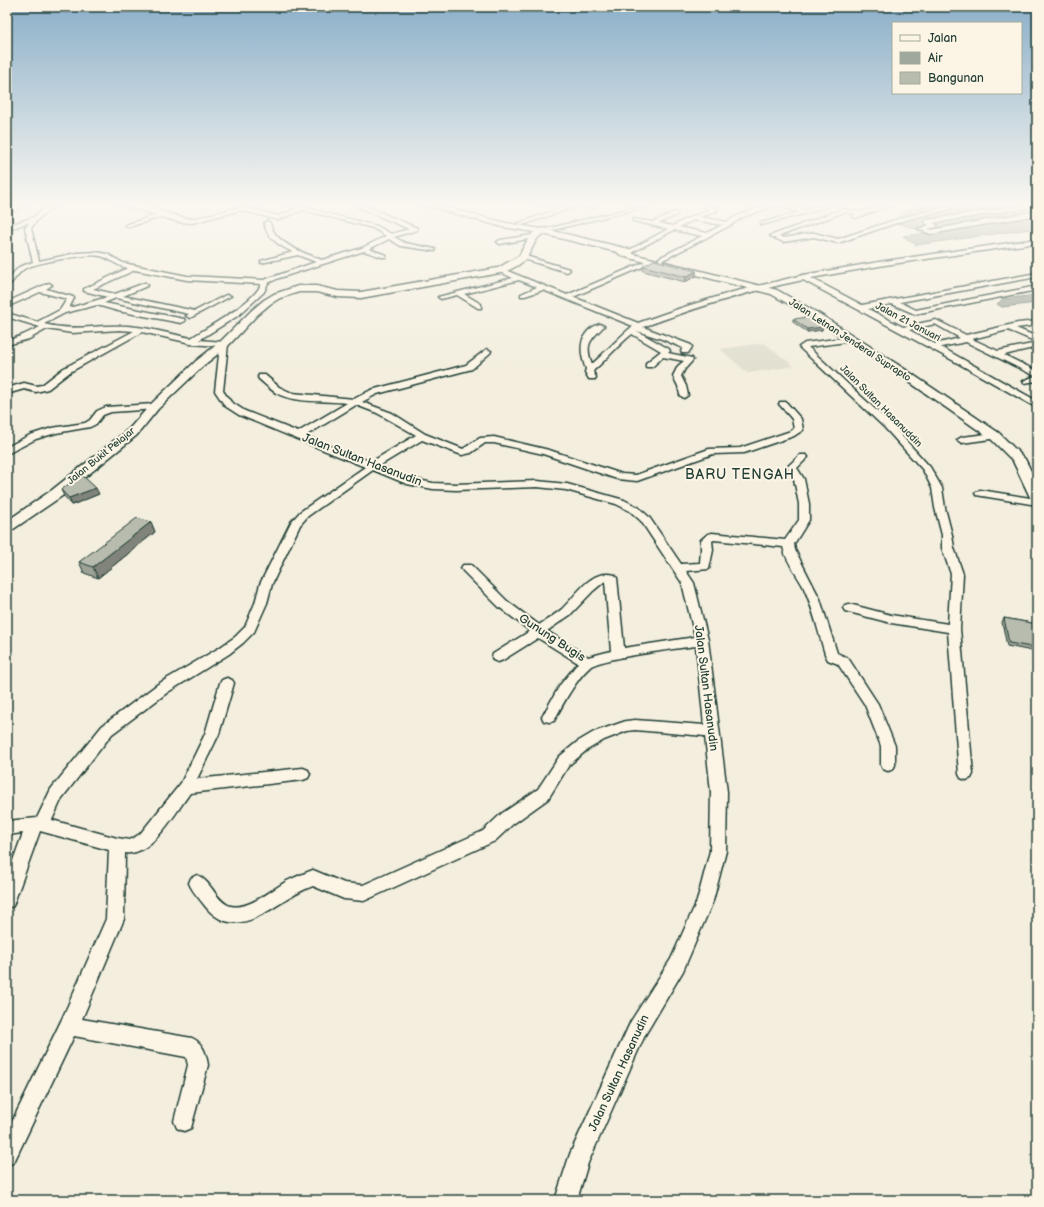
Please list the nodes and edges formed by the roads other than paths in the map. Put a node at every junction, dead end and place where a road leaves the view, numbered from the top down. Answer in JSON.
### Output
{"nodes":[{"id":1,"x":35,"y":259,"type":"edge"},
{"id":2,"x":62,"y":259,"type":"edge"},
{"id":3,"x":111,"y":259,"type":"edge"},
{"id":4,"x":275,"y":259,"type":"edge"},
{"id":5,"x":313,"y":259,"type":"edge"},
{"id":6,"x":334,"y":259,"type":"edge"},
{"id":7,"x":520,"y":259,"type":"edge"},
{"id":8,"x":527,"y":259,"type":"edge"},
{"id":9,"x":913,"y":259,"type":"edge"},
{"id":10,"x":656,"y":260,"type":"joint"},
{"id":11,"x":263,"y":262,"type":"dead end"},
{"id":12,"x":36,"y":263,"type":"junction"},
{"id":13,"x":323,"y":263,"type":"junction"},
{"id":14,"x":136,"y":267,"type":"junction"},
{"id":15,"x":500,"y":270,"type":"junction"},
{"id":16,"x":567,"y":270,"type":"dead end"},
{"id":17,"x":1037,"y":275,"type":"edge"},
{"id":18,"x":803,"y":277,"type":"junction"},
{"id":19,"x":519,"y":278,"type":"junction"},
{"id":20,"x":265,"y":282,"type":"junction"},
{"id":21,"x":7,"y":284,"type":"edge"},
{"id":22,"x":49,"y":285,"type":"dead end"},
{"id":23,"x":145,"y":286,"type":"dead end"},
{"id":24,"x":544,"y":287,"type":"junction"},
{"id":25,"x":1037,"y":288,"type":"edge"},
{"id":26,"x":766,"y":289,"type":"junction"},
{"id":27,"x":41,"y":290,"type":"junction"},
{"id":28,"x":458,"y":293,"type":"junction"},
{"id":29,"x":523,"y":295,"type":"dead end"},
{"id":30,"x":228,"y":296,"type":"dead end"},
{"id":31,"x":115,"y":297,"type":"junction"},
{"id":32,"x":441,"y":297,"type":"dead end"},
{"id":33,"x":568,"y":297,"type":"junction"},
{"id":34,"x":894,"y":302,"type":"junction"},
{"id":35,"x":97,"y":303,"type":"junction"},
{"id":36,"x":7,"y":305,"type":"edge"},
{"id":37,"x":478,"y":306,"type":"dead end"},
{"id":38,"x":859,"y":308,"type":"junction"},
{"id":39,"x":63,"y":311,"type":"junction"},
{"id":40,"x":916,"y":312,"type":"junction"},
{"id":41,"x":196,"y":313,"type":"junction"},
{"id":42,"x":7,"y":315,"type":"edge"},
{"id":43,"x":181,"y":321,"type":"junction"},
{"id":44,"x":936,"y":322,"type":"junction"},
{"id":45,"x":1037,"y":323,"type":"edge"},
{"id":46,"x":38,"y":324,"type":"junction"},
{"id":47,"x":600,"y":326,"type":"dead end"},
{"id":48,"x":46,"y":327,"type":"junction"},
{"id":49,"x":1009,"y":327,"type":"junction"},
{"id":50,"x":636,"y":328,"type":"junction"},
{"id":51,"x":141,"y":330,"type":"junction"},
{"id":52,"x":901,"y":330,"type":"junction"},
{"id":53,"x":161,"y":333,"type":"junction"},
{"id":54,"x":851,"y":339,"type":"junction"},
{"id":55,"x":966,"y":339,"type":"junction"},
{"id":56,"x":1037,"y":340,"type":"edge"},
{"id":57,"x":190,"y":342,"type":"junction"},
{"id":58,"x":7,"y":343,"type":"edge"},
{"id":59,"x":224,"y":344,"type":"junction"},
{"id":60,"x":1037,"y":345,"type":"edge"},
{"id":61,"x":932,"y":347,"type":"junction"},
{"id":62,"x":487,"y":351,"type":"dead end"},
{"id":63,"x":686,"y":351,"type":"dead end"},
{"id":64,"x":996,"y":354,"type":"junction"},
{"id":65,"x":662,"y":355,"type":"junction"},
{"id":66,"x":649,"y":365,"type":"dead end"},
{"id":67,"x":1037,"y":366,"type":"edge"},
{"id":68,"x":1025,"y":368,"type":"junction"},
{"id":69,"x":1037,"y":374,"type":"edge"},
{"id":70,"x":262,"y":377,"type":"dead end"},
{"id":71,"x":1037,"y":378,"type":"edge"},
{"id":72,"x":1027,"y":381,"type":"dead end"},
{"id":73,"x":7,"y":391,"type":"edge"},
{"id":74,"x":684,"y":395,"type":"dead end"},
{"id":75,"x":355,"y":402,"type":"junction"},
{"id":76,"x":782,"y":404,"type":"dead end"},
{"id":77,"x":1037,"y":405,"type":"edge"},
{"id":78,"x":154,"y":408,"type":"junction"},
{"id":79,"x":298,"y":436,"type":"junction"},
{"id":80,"x":421,"y":436,"type":"junction"},
{"id":81,"x":995,"y":436,"type":"junction"},
{"id":82,"x":962,"y":440,"type":"dead end"},
{"id":83,"x":7,"y":451,"type":"edge"},
{"id":84,"x":803,"y":457,"type":"dead end"},
{"id":85,"x":372,"y":466,"type":"junction"},
{"id":86,"x":980,"y":493,"type":"dead end"},
{"id":87,"x":1037,"y":498,"type":"edge"},
{"id":88,"x":1037,"y":502,"type":"edge"},
{"id":89,"x":7,"y":526,"type":"edge"},
{"id":90,"x":788,"y":544,"type":"junction"},
{"id":91,"x":467,"y":568,"type":"dead end"},
{"id":92,"x":678,"y":568,"type":"junction"},
{"id":93,"x":849,"y":608,"type":"dead end"},
{"id":94,"x":954,"y":630,"type":"junction"},
{"id":95,"x":539,"y":632,"type":"junction"},
{"id":96,"x":702,"y":640,"type":"junction"},
{"id":97,"x":618,"y":654,"type":"junction"},
{"id":98,"x":498,"y":657,"type":"dead end"},
{"id":99,"x":586,"y":662,"type":"junction"},
{"id":100,"x":226,"y":683,"type":"dead end"},
{"id":101,"x":549,"y":718,"type":"dead end"},
{"id":102,"x":712,"y":731,"type":"junction"},
{"id":103,"x":888,"y":765,"type":"dead end"},
{"id":104,"x":303,"y":774,"type":"dead end"},
{"id":105,"x":966,"y":774,"type":"dead end"},
{"id":106,"x":186,"y":786,"type":"junction"},
{"id":107,"x":38,"y":824,"type":"junction"},
{"id":108,"x":7,"y":828,"type":"edge"},
{"id":109,"x":117,"y":845,"type":"junction"},
{"id":110,"x":197,"y":883,"type":"dead end"},
{"id":111,"x":7,"y":900,"type":"edge"},
{"id":112,"x":69,"y":1026,"type":"junction"},
{"id":113,"x":184,"y":1121,"type":"dead end"},
{"id":114,"x":7,"y":1155,"type":"edge"},
{"id":115,"x":566,"y":1200,"type":"edge"}],
"edges":[{"from":1,"to":12,"type":"street"},
{"from":2,"to":12,"type":"street"},
{"from":3,"to":14,"type":"street"},
{"from":4,"to":11,"type":"street"},
{"from":5,"to":13,"type":"street"},
{"from":6,"to":13,"type":"street"},
{"from":7,"to":15,"type":"street"},
{"from":8,"to":16,"type":"street"},
{"from":9,"to":18,"type":"street"},
{"from":10,"to":26,"type":"street","name":"Jalan Letnan Jenderal Suprapto"},
{"from":10,"to":33,"type":"street"},
{"from":12,"to":21,"type":"street"},
{"from":13,"to":20,"type":"street"},
{"from":14,"to":20,"type":"street"},
{"from":14,"to":31,"type":"street"},
{"from":15,"to":19,"type":"street"},
{"from":15,"to":59,"type":"street"},
{"from":17,"to":34,"type":"street"},
{"from":18,"to":26,"type":"street"},
{"from":18,"to":38,"type":"street","name":"Jalan 21 Januari"},
{"from":19,"to":24,"type":"street"},
{"from":19,"to":28,"type":"street"},
{"from":20,"to":57,"type":"street"},
{"from":22,"to":27,"type":"street"},
{"from":23,"to":31,"type":"street"},
{"from":24,"to":29,"type":"street"},
{"from":24,"to":33,"type":"street"},
{"from":25,"to":40,"type":"street"},
{"from":26,"to":50,"type":"street"},
{"from":26,"to":54,"type":"street","name":"Jalan Letnan Jenderal Suprapto"},
{"from":27,"to":36,"type":"street"},
{"from":27,"to":39,"type":"street"},
{"from":28,"to":32,"type":"street"},
{"from":28,"to":37,"type":"street"},
{"from":30,"to":41,"type":"street"},
{"from":31,"to":35,"type":"street"},
{"from":31,"to":41,"type":"street"},
{"from":33,"to":50,"type":"street"},
{"from":34,"to":38,"type":"street"},
{"from":34,"to":40,"type":"street"},
{"from":35,"to":39,"type":"street"},
{"from":35,"to":43,"type":"street"},
{"from":38,"to":52,"type":"street","name":"Jalan 21 Januari"},
{"from":39,"to":46,"type":"street"},
{"from":40,"to":44,"type":"street"},
{"from":41,"to":43,"type":"street"},
{"from":42,"to":46,"type":"street"},
{"from":43,"to":53,"type":"street"},
{"from":44,"to":52,"type":"street"},
{"from":44,"to":55,"type":"street"},
{"from":45,"to":49,"type":"street"},
{"from":46,"to":48,"type":"street"},
{"from":47,"to":50,"type":"street"},
{"from":48,"to":51,"type":"street"},
{"from":48,"to":58,"type":"street"},
{"from":49,"to":55,"type":"street"},
{"from":49,"to":56,"type":"street"},
{"from":50,"to":63,"type":"street"},
{"from":50,"to":65,"type":"street"},
{"from":51,"to":53,"type":"street"},
{"from":51,"to":73,"type":"street"},
{"from":52,"to":61,"type":"street","name":"Jalan 21 Januari"},
{"from":53,"to":57,"type":"street"},
{"from":54,"to":81,"type":"street","name":"Jalan Letnan Jenderal Suprapto"},
{"from":54,"to":94,"type":"street","name":"Jalan Sultan Hasanuddin"},
{"from":55,"to":61,"type":"street"},
{"from":55,"to":64,"type":"street"},
{"from":57,"to":59,"type":"street"},
{"from":59,"to":78,"type":"street","name":"Jalan Bukit Pelajar"},
{"from":59,"to":79,"type":"street","name":"Jalan Sultan Hasanudin"},
{"from":60,"to":64,"type":"street"},
{"from":61,"to":77,"type":"street","name":"Jalan 21 Januari"},
{"from":62,"to":75,"type":"street"},
{"from":64,"to":68,"type":"street"},
{"from":65,"to":66,"type":"street"},
{"from":65,"to":74,"type":"street"},
{"from":67,"to":68,"type":"street"},
{"from":68,"to":69,"type":"street"},
{"from":70,"to":75,"type":"street"},
{"from":71,"to":72,"type":"street"},
{"from":75,"to":79,"type":"street"},
{"from":75,"to":80,"type":"street"},
{"from":76,"to":80,"type":"street"},
{"from":78,"to":83,"type":"street"},
{"from":78,"to":89,"type":"street","name":"Jalan Bukit Pelajar"},
{"from":79,"to":85,"type":"street","name":"Jalan Sultan Hasanudin"},
{"from":80,"to":85,"type":"street"},
{"from":81,"to":82,"type":"street"},
{"from":81,"to":87,"type":"street","name":"Jalan Letnan Jenderal Suprapto"},
{"from":84,"to":90,"type":"street"},
{"from":85,"to":92,"type":"street","name":"Jalan Sultan Hasanudin"},
{"from":85,"to":107,"type":"street"},
{"from":86,"to":88,"type":"street"},
{"from":90,"to":92,"type":"street"},
{"from":90,"to":103,"type":"street"},
{"from":91,"to":95,"type":"street","name":"Gunung Bugis"},
{"from":92,"to":96,"type":"street","name":"Jalan Sultan Hasanudin"},
{"from":93,"to":94,"type":"street"},
{"from":94,"to":105,"type":"street"},
{"from":95,"to":97,"type":"street"},
{"from":95,"to":98,"type":"street"},
{"from":95,"to":99,"type":"street","name":"Gunung Bugis"},
{"from":96,"to":97,"type":"street","name":"Gunung Bugis"},
{"from":96,"to":102,"type":"street","name":"Jalan Sultan Hasanudin"},
{"from":97,"to":99,"type":"street","name":"Gunung Bugis"},
{"from":99,"to":101,"type":"street"},
{"from":100,"to":106,"type":"street"},
{"from":102,"to":110,"type":"street"},
{"from":102,"to":115,"type":"street","name":"Jalan Sultan Hasanudin"},
{"from":104,"to":106,"type":"street"},
{"from":106,"to":109,"type":"street"},
{"from":107,"to":108,"type":"street"},
{"from":107,"to":109,"type":"street"},
{"from":107,"to":111,"type":"street"},
{"from":109,"to":112,"type":"street"},
{"from":112,"to":113,"type":"street"},
{"from":112,"to":114,"type":"street"}]}
